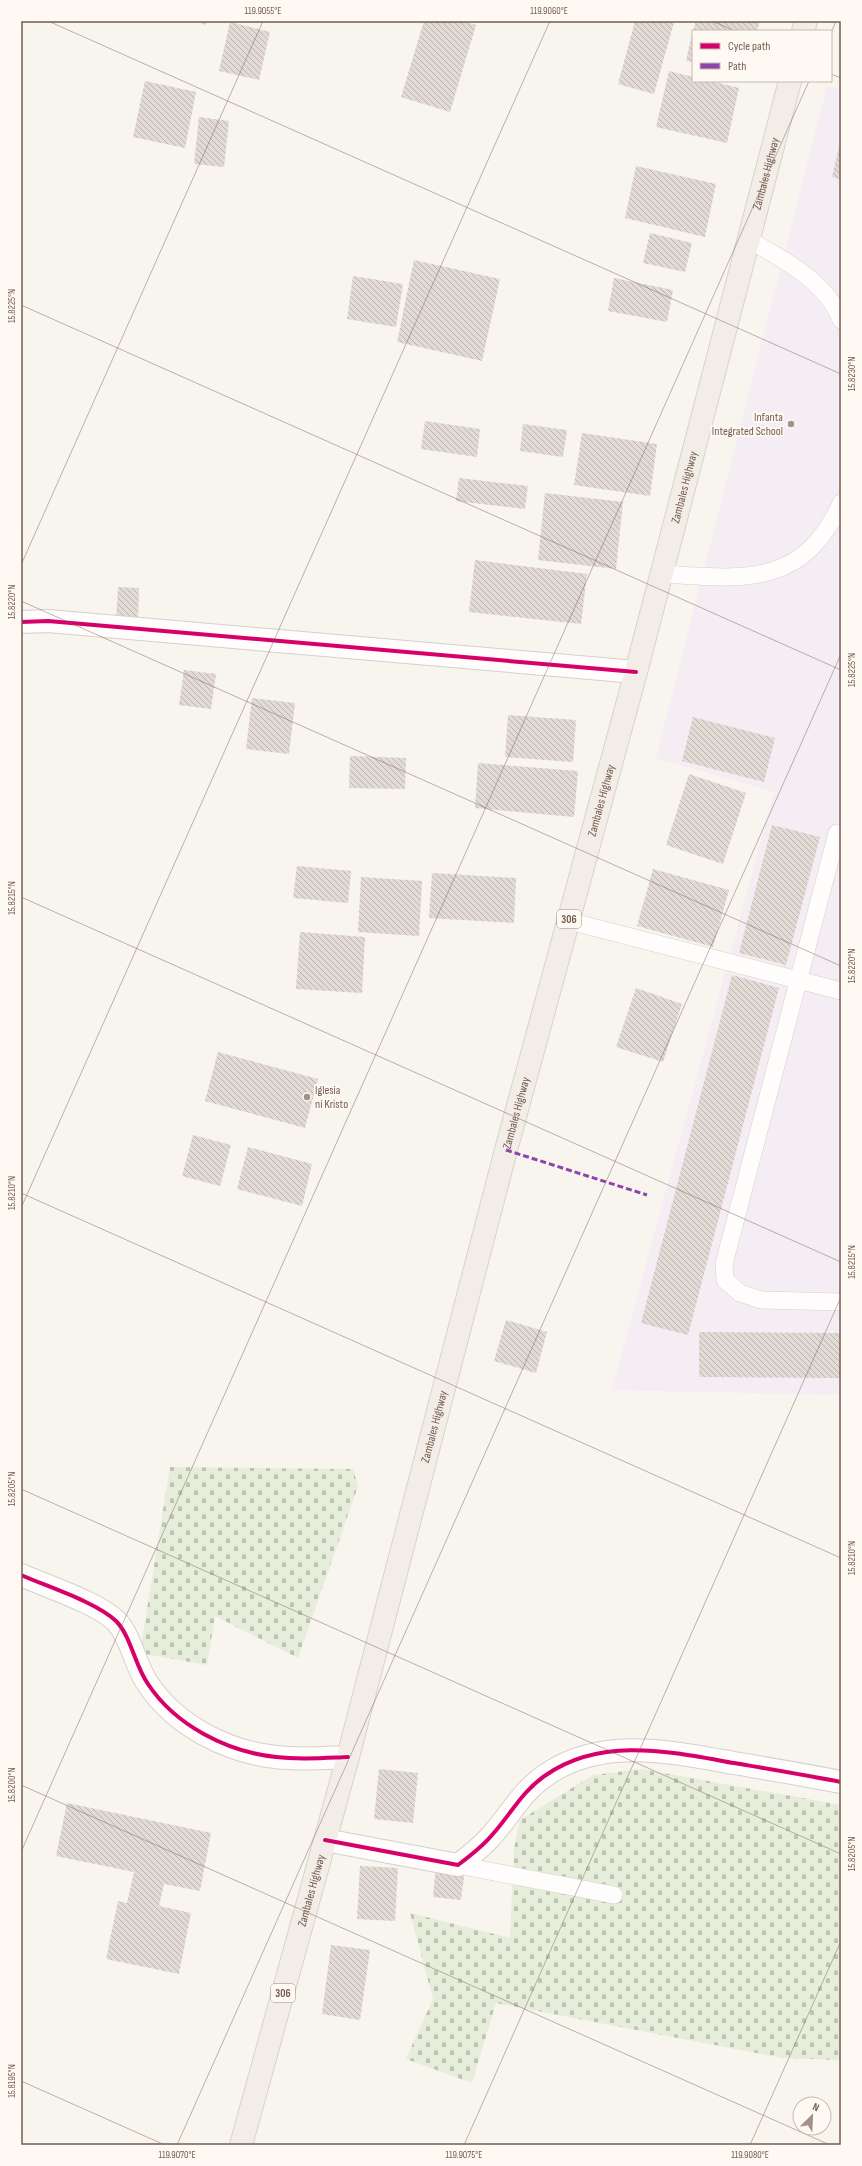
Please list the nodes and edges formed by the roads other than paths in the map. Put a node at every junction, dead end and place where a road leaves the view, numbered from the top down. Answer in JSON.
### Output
{"nodes":[{"id":1,"x":790,"y":82,"type":"edge"},
{"id":2,"x":749,"y":240,"type":"junction"},
{"id":3,"x":841,"y":320,"type":"edge"},
{"id":4,"x":841,"y":503,"type":"edge"},
{"id":5,"x":662,"y":574,"type":"junction"},
{"id":6,"x":21,"y":622,"type":"edge"},
{"id":7,"x":636,"y":672,"type":"junction"},
{"id":8,"x":837,"y":833,"type":"dead end"},
{"id":9,"x":569,"y":921,"type":"junction"},
{"id":10,"x":799,"y":980,"type":"junction"},
{"id":11,"x":841,"y":991,"type":"edge"},
{"id":12,"x":841,"y":1302,"type":"edge"},
{"id":13,"x":21,"y":1575,"type":"edge"},
{"id":14,"x":348,"y":1757,"type":"junction"},
{"id":15,"x":841,"y":1782,"type":"edge"},
{"id":16,"x":325,"y":1840,"type":"junction"},
{"id":17,"x":458,"y":1866,"type":"junction"},
{"id":18,"x":614,"y":1895,"type":"dead end"},
{"id":19,"x":241,"y":2145,"type":"edge"}],
"edges":[{"from":1,"to":2,"type":"main road","name":"Zambales Highway","number":"306"},
{"from":2,"to":3,"type":"lane"},
{"from":2,"to":5,"type":"main road","name":"Zambales Highway","number":"306"},
{"from":4,"to":5,"type":"lane"},
{"from":5,"to":7,"type":"main road","name":"Zambales Highway","number":"306"},
{"from":6,"to":7,"type":"street"},
{"from":7,"to":9,"type":"main road","name":"Zambales Highway","number":"306"},
{"from":8,"to":10,"type":"lane"},
{"from":9,"to":10,"type":"lane"},
{"from":9,"to":14,"type":"main road","name":"Zambales Highway","number":"306"},
{"from":10,"to":11,"type":"lane"},
{"from":10,"to":12,"type":"lane"},
{"from":13,"to":14,"type":"street"},
{"from":14,"to":16,"type":"main road","name":"Zambales Highway","number":"306"},
{"from":15,"to":17,"type":"street"},
{"from":16,"to":17,"type":"street"},
{"from":16,"to":19,"type":"main road","name":"Zambales Highway","number":"306"},
{"from":17,"to":18,"type":"lane"}]}
